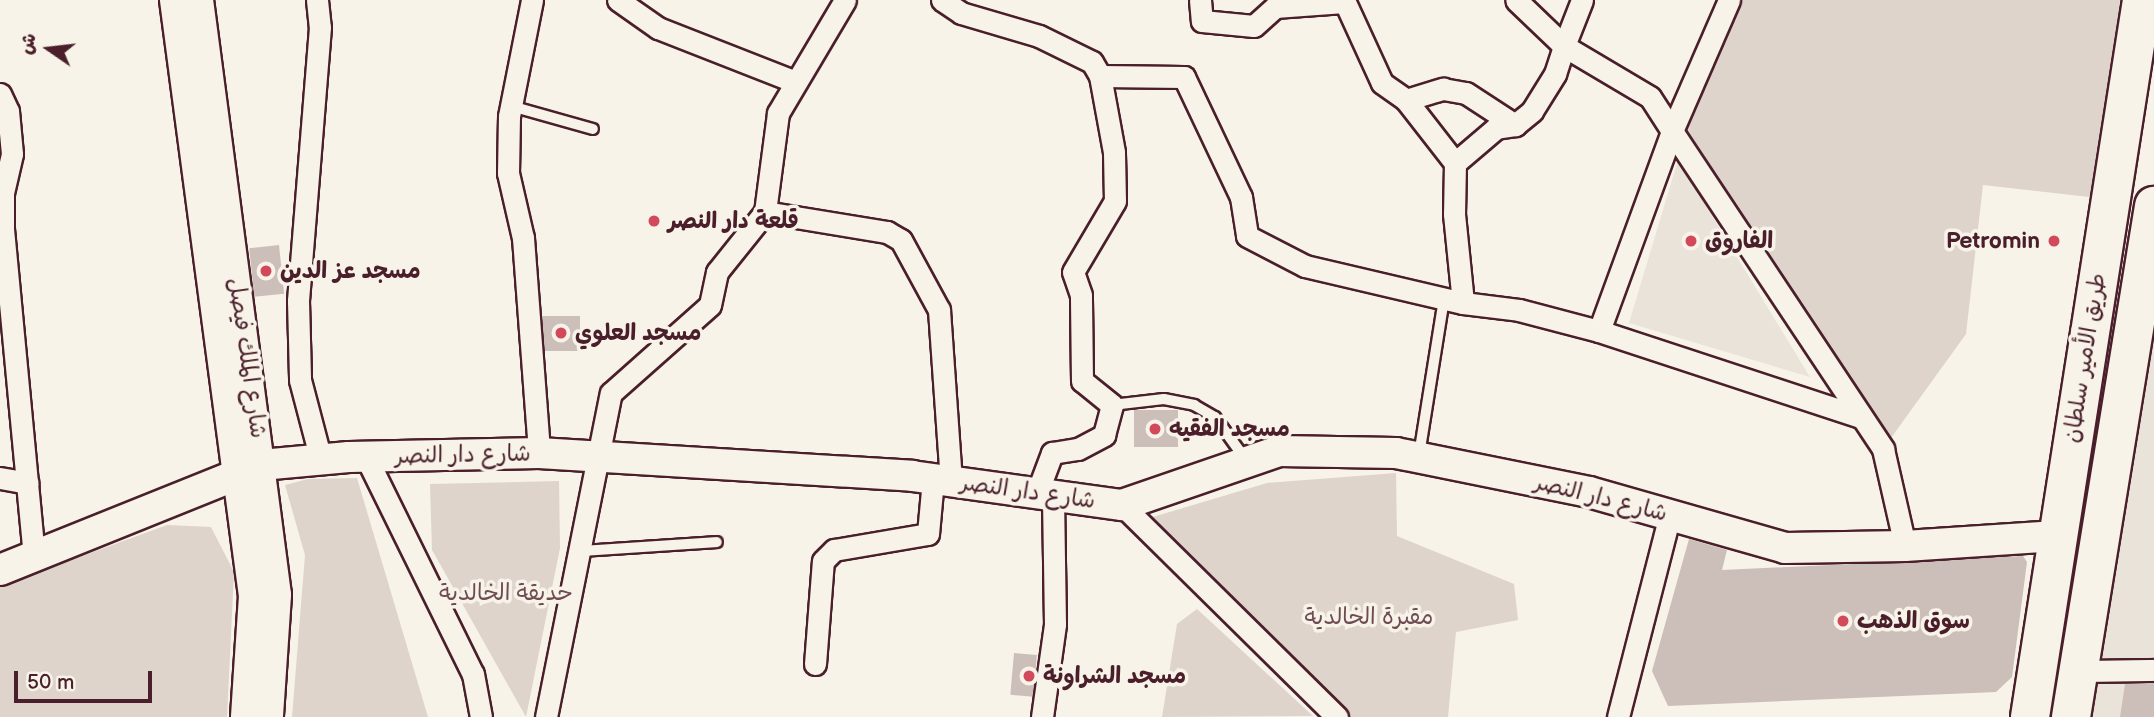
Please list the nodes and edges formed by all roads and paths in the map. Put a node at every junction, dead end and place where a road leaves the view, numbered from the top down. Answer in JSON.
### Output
{"nodes":[{"id":1,"x":175,"y":0,"type":"edge"},
{"id":2,"x":198,"y":0,"type":"edge"},
{"id":3,"x":317,"y":0,"type":"edge"},
{"id":4,"x":532,"y":0,"type":"edge"},
{"id":5,"x":618,"y":0,"type":"edge"},
{"id":6,"x":845,"y":0,"type":"edge"},
{"id":7,"x":942,"y":0,"type":"edge"},
{"id":8,"x":1200,"y":0,"type":"edge"},
{"id":9,"x":1516,"y":0,"type":"edge"},
{"id":10,"x":1583,"y":0,"type":"edge"},
{"id":11,"x":1729,"y":0,"type":"edge"},
{"id":12,"x":2142,"y":0,"type":"edge"},
{"id":13,"x":1344,"y":1,"type":"edge"},
{"id":14,"x":1564,"y":46,"type":"junction"},
{"id":15,"x":1100,"y":76,"type":"junction"},
{"id":16,"x":796,"y":82,"type":"junction"},
{"id":17,"x":0,"y":94,"type":"edge"},
{"id":18,"x":1406,"y":100,"type":"junction"},
{"id":19,"x":511,"y":106,"type":"junction"},
{"id":20,"x":1515,"y":125,"type":"junction"},
{"id":21,"x":593,"y":129,"type":"dead end"},
{"id":22,"x":1672,"y":131,"type":"junction"},
{"id":23,"x":1455,"y":163,"type":"junction"},
{"id":24,"x":2154,"y":206,"type":"edge"},
{"id":25,"x":765,"y":212,"type":"junction"},
{"id":26,"x":2148,"y":279,"type":"edge"},
{"id":27,"x":1454,"y":301,"type":"junction"},
{"id":28,"x":1599,"y":331,"type":"junction"},
{"id":29,"x":1112,"y":405,"type":"junction"},
{"id":30,"x":1861,"y":417,"type":"junction"},
{"id":31,"x":539,"y":453,"type":"junction"},
{"id":32,"x":601,"y":456,"type":"junction"},
{"id":33,"x":366,"y":457,"type":"junction"},
{"id":34,"x":1418,"y":458,"type":"junction"},
{"id":35,"x":321,"y":460,"type":"junction"},
{"id":36,"x":1247,"y":462,"type":"junction"},
{"id":37,"x":251,"y":470,"type":"junction"},
{"id":38,"x":0,"y":478,"type":"edge"},
{"id":39,"x":942,"y":480,"type":"junction"},
{"id":40,"x":28,"y":483,"type":"junction"},
{"id":41,"x":1045,"y":494,"type":"junction"},
{"id":42,"x":1122,"y":505,"type":"junction"},
{"id":43,"x":1670,"y":515,"type":"junction"},
{"id":44,"x":2057,"y":536,"type":"junction"},
{"id":45,"x":717,"y":542,"type":"dead end"},
{"id":46,"x":1905,"y":547,"type":"junction"},
{"id":47,"x":583,"y":551,"type":"junction"},
{"id":48,"x":34,"y":556,"type":"junction"},
{"id":49,"x":0,"y":570,"type":"edge"},
{"id":50,"x":815,"y":664,"type":"dead end"},
{"id":51,"x":2154,"y":670,"type":"edge"},
{"id":52,"x":2079,"y":671,"type":"junction"},
{"id":53,"x":482,"y":716,"type":"edge"},
{"id":54,"x":246,"y":717,"type":"edge"},
{"id":55,"x":268,"y":717,"type":"edge"},
{"id":56,"x":547,"y":717,"type":"edge"},
{"id":57,"x":1042,"y":717,"type":"edge"},
{"id":58,"x":1337,"y":717,"type":"edge"},
{"id":59,"x":1618,"y":717,"type":"edge"},
{"id":60,"x":2031,"y":717,"type":"edge"},
{"id":61,"x":2071,"y":717,"type":"edge"}],
"edges":[{"from":1,"to":37,"type":"street"},
{"from":2,"to":37,"type":"street","name":"شارع الملك فيصل"},
{"from":3,"to":35,"type":"street"},
{"from":4,"to":19,"type":"street"},
{"from":5,"to":16,"type":"street"},
{"from":6,"to":16,"type":"street"},
{"from":7,"to":15,"type":"street"},
{"from":8,"to":13,"type":"street"},
{"from":9,"to":14,"type":"street"},
{"from":10,"to":14,"type":"street"},
{"from":11,"to":22,"type":"street"},
{"from":12,"to":44,"type":"highway","name":"طريق الأمير سلطان"},
{"from":13,"to":18,"type":"street"},
{"from":14,"to":20,"type":"street"},
{"from":14,"to":22,"type":"street"},
{"from":15,"to":27,"type":"street"},
{"from":15,"to":29,"type":"street"},
{"from":16,"to":25,"type":"street"},
{"from":17,"to":40,"type":"street"},
{"from":18,"to":20,"type":"street"},
{"from":18,"to":23,"type":"street"},
{"from":19,"to":21,"type":"lane"},
{"from":19,"to":31,"type":"street"},
{"from":20,"to":23,"type":"street"},
{"from":22,"to":28,"type":"street"},
{"from":22,"to":30,"type":"street"},
{"from":23,"to":27,"type":"street"},
{"from":24,"to":26,"type":"highway","name":"طريق الأمير سلطان"},
{"from":25,"to":32,"type":"street"},
{"from":25,"to":39,"type":"street"},
{"from":26,"to":52,"type":"highway","name":"طريق الأمير سلطان"},
{"from":27,"to":28,"type":"street"},
{"from":27,"to":34,"type":"lane"},
{"from":28,"to":30,"type":"street"},
{"from":29,"to":36,"type":"lane"},
{"from":29,"to":41,"type":"street"},
{"from":30,"to":46,"type":"street"},
{"from":31,"to":32,"type":"street","name":"شارع دار النصر"},
{"from":31,"to":33,"type":"street","name":"شارع دار النصر"},
{"from":32,"to":39,"type":"street","name":"شارع دار النصر"},
{"from":32,"to":47,"type":"street"},
{"from":33,"to":35,"type":"street","name":"شارع دار النصر"},
{"from":33,"to":53,"type":"street"},
{"from":34,"to":36,"type":"street","name":"شارع دار النصر"},
{"from":34,"to":43,"type":"street","name":"شارع دار النصر"},
{"from":35,"to":37,"type":"street","name":"شارع دار النصر"},
{"from":36,"to":42,"type":"street","name":"شارع دار النصر"},
{"from":37,"to":48,"type":"street","name":"شارع دار النصر"},
{"from":37,"to":54,"type":"street"},
{"from":37,"to":55,"type":"street","name":"شارع الملك فيصل"},
{"from":38,"to":40,"type":"street"},
{"from":39,"to":41,"type":"street","name":"شارع دار النصر"},
{"from":39,"to":50,"type":"street"},
{"from":40,"to":48,"type":"street"},
{"from":41,"to":42,"type":"street","name":"شارع دار النصر"},
{"from":41,"to":57,"type":"street"},
{"from":42,"to":58,"type":"street"},
{"from":43,"to":46,"type":"street","name":"شارع دار النصر"},
{"from":43,"to":59,"type":"street"},
{"from":44,"to":46,"type":"street","name":"شارع دار النصر"},
{"from":44,"to":60,"type":"highway","name":"طريق الأمير سلطان"},
{"from":45,"to":47,"type":"lane"},
{"from":47,"to":56,"type":"street"},
{"from":48,"to":49,"type":"street","name":"شارع دار النصر"},
{"from":51,"to":52,"type":"street"},
{"from":52,"to":61,"type":"highway","name":"طريق الأمير سلطان"}]}
